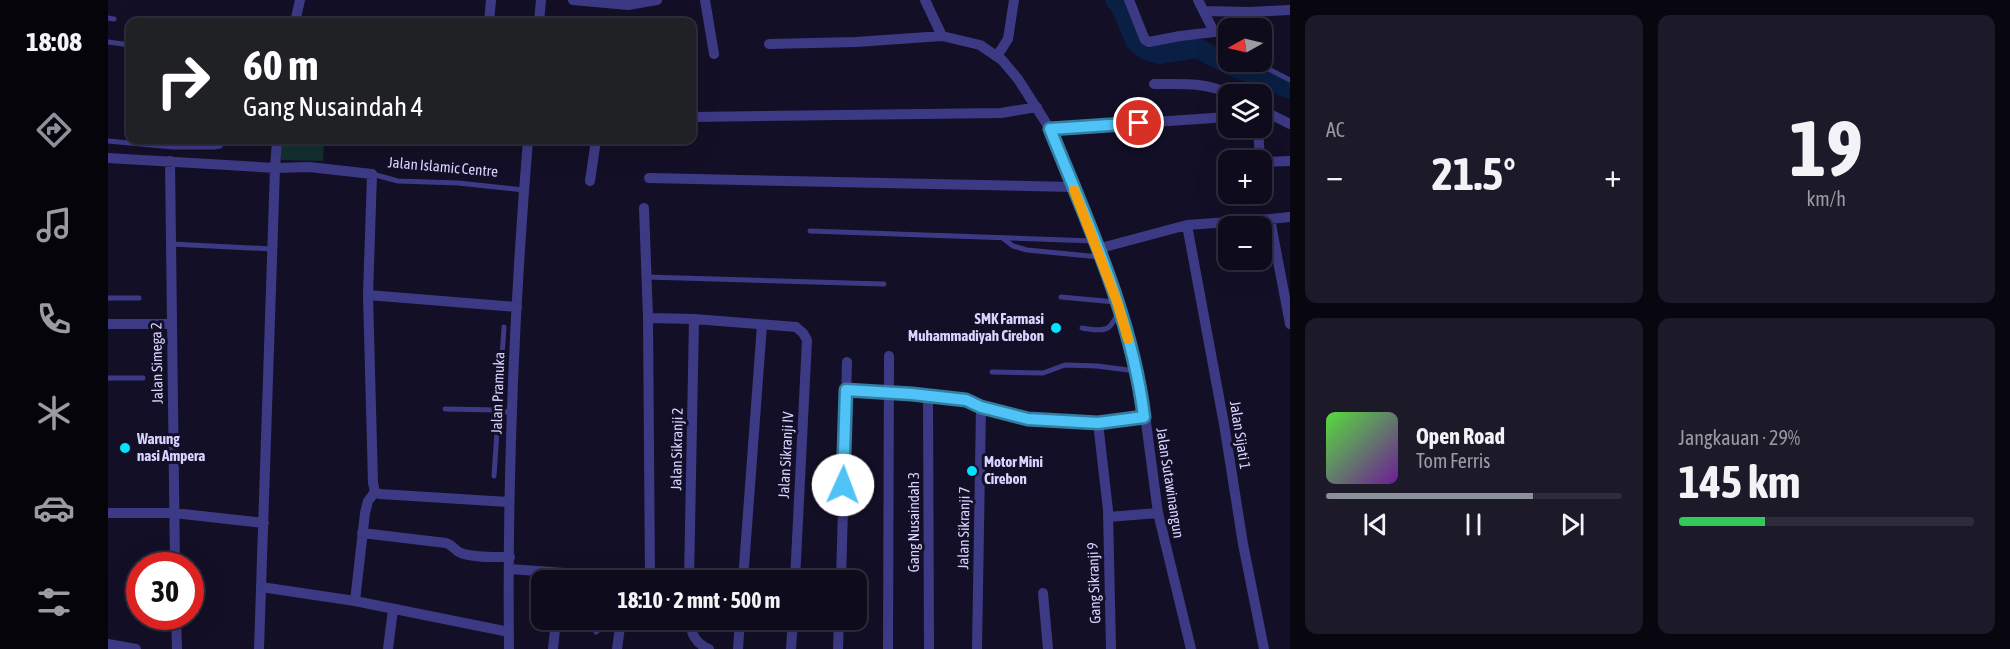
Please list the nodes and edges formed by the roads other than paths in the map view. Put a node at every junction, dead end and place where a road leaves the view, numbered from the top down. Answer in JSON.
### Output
{"nodes":[{"id":1,"x":300,"y":0,"type":"edge"},
{"id":2,"x":491,"y":0,"type":"edge"},
{"id":3,"x":542,"y":0,"type":"edge"},
{"id":4,"x":573,"y":0,"type":"edge"},
{"id":5,"x":657,"y":0,"type":"edge"},
{"id":6,"x":705,"y":0,"type":"edge"},
{"id":7,"x":925,"y":0,"type":"edge"},
{"id":8,"x":1014,"y":0,"type":"edge"},
{"id":9,"x":1129,"y":0,"type":"edge"},
{"id":10,"x":1198,"y":0,"type":"edge"},
{"id":11,"x":626,"y":2,"type":"edge"},
{"id":12,"x":1290,"y":10,"type":"edge"},
{"id":13,"x":1204,"y":11,"type":"junction"},
{"id":14,"x":296,"y":18,"type":"edge"},
{"id":15,"x":489,"y":18,"type":"edge"},
{"id":16,"x":540,"y":18,"type":"edge"},
{"id":17,"x":1214,"y":32,"type":"junction"},
{"id":18,"x":1218,"y":35,"type":"edge"},
{"id":19,"x":942,"y":36,"type":"junction"},
{"id":20,"x":108,"y":42,"type":"edge"},
{"id":21,"x":126,"y":44,"type":"edge"},
{"id":22,"x":769,"y":44,"type":"dead end"},
{"id":23,"x":714,"y":54,"type":"dead end"},
{"id":24,"x":997,"y":56,"type":"junction"},
{"id":25,"x":1272,"y":71,"type":"edge"},
{"id":26,"x":1290,"y":80,"type":"edge"},
{"id":27,"x":1154,"y":84,"type":"dead end"},
{"id":28,"x":1218,"y":89,"type":"edge"},
{"id":29,"x":1037,"y":107,"type":"junction"},
{"id":30,"x":1272,"y":115,"type":"edge"},
{"id":31,"x":696,"y":117,"type":"edge"},
{"id":32,"x":1218,"y":118,"type":"edge"},
{"id":33,"x":1290,"y":124,"type":"edge"},
{"id":34,"x":1050,"y":129,"type":"junction"},
{"id":35,"x":108,"y":141,"type":"edge"},
{"id":36,"x":126,"y":143,"type":"edge"},
{"id":37,"x":140,"y":144,"type":"edge"},
{"id":38,"x":172,"y":144,"type":"edge"},
{"id":39,"x":221,"y":144,"type":"edge"},
{"id":40,"x":277,"y":144,"type":"edge"},
{"id":41,"x":528,"y":144,"type":"edge"},
{"id":42,"x":595,"y":144,"type":"edge"},
{"id":43,"x":172,"y":147,"type":"junction"},
{"id":44,"x":108,"y":158,"type":"edge"},
{"id":45,"x":170,"y":161,"type":"junction"},
{"id":46,"x":1272,"y":161,"type":"edge"},
{"id":47,"x":1290,"y":161,"type":"edge"},
{"id":48,"x":275,"y":168,"type":"junction"},
{"id":49,"x":372,"y":174,"type":"junction"},
{"id":50,"x":649,"y":178,"type":"dead end"},
{"id":51,"x":590,"y":181,"type":"dead end"},
{"id":52,"x":1073,"y":187,"type":"junction"},
{"id":53,"x":524,"y":190,"type":"junction"},
{"id":54,"x":644,"y":208,"type":"dead end"},
{"id":55,"x":1290,"y":217,"type":"edge"},
{"id":56,"x":1272,"y":219,"type":"edge"},
{"id":57,"x":1218,"y":223,"type":"edge"},
{"id":58,"x":1187,"y":225,"type":"junction"},
{"id":59,"x":1272,"y":230,"type":"edge"},
{"id":60,"x":810,"y":231,"type":"dead end"},
{"id":61,"x":1003,"y":238,"type":"junction"},
{"id":62,"x":171,"y":243,"type":"junction"},
{"id":63,"x":272,"y":249,"type":"junction"},
{"id":64,"x":1097,"y":249,"type":"junction"},
{"id":65,"x":647,"y":277,"type":"junction"},
{"id":66,"x":884,"y":284,"type":"dead end"},
{"id":67,"x":368,"y":295,"type":"junction"},
{"id":68,"x":1061,"y":297,"type":"dead end"},
{"id":69,"x":108,"y":298,"type":"edge"},
{"id":70,"x":139,"y":298,"type":"dead end"},
{"id":71,"x":1117,"y":302,"type":"junction"},
{"id":72,"x":517,"y":307,"type":"junction"},
{"id":73,"x":1120,"y":314,"type":"junction"},
{"id":74,"x":648,"y":318,"type":"junction"},
{"id":75,"x":694,"y":319,"type":"junction"},
{"id":76,"x":108,"y":324,"type":"edge"},
{"id":77,"x":172,"y":324,"type":"junction"},
{"id":78,"x":1290,"y":324,"type":"edge"},
{"id":79,"x":762,"y":325,"type":"junction"},
{"id":80,"x":504,"y":327,"type":"dead end"},
{"id":81,"x":1082,"y":328,"type":"dead end"},
{"id":82,"x":889,"y":356,"type":"dead end"},
{"id":83,"x":847,"y":362,"type":"dead end"},
{"id":84,"x":1136,"y":371,"type":"junction"},
{"id":85,"x":992,"y":372,"type":"dead end"},
{"id":86,"x":108,"y":378,"type":"edge"},
{"id":87,"x":143,"y":378,"type":"dead end"},
{"id":88,"x":846,"y":390,"type":"junction"},
{"id":89,"x":887,"y":394,"type":"junction"},
{"id":90,"x":928,"y":396,"type":"junction"},
{"id":91,"x":981,"y":407,"type":"junction"},
{"id":92,"x":445,"y":410,"type":"dead end"},
{"id":93,"x":497,"y":410,"type":"junction"},
{"id":94,"x":512,"y":413,"type":"junction"},
{"id":95,"x":1144,"y":417,"type":"junction"},
{"id":96,"x":1098,"y":423,"type":"junction"},
{"id":97,"x":494,"y":476,"type":"dead end"},
{"id":98,"x":375,"y":492,"type":"junction"},
{"id":99,"x":508,"y":502,"type":"junction"},
{"id":100,"x":108,"y":513,"type":"edge"},
{"id":101,"x":174,"y":513,"type":"junction"},
{"id":102,"x":1158,"y":513,"type":"junction"},
{"id":103,"x":1108,"y":517,"type":"junction"},
{"id":104,"x":264,"y":523,"type":"junction"},
{"id":105,"x":362,"y":533,"type":"junction"},
{"id":106,"x":175,"y":552,"type":"edge"},
{"id":107,"x":510,"y":557,"type":"junction"},
{"id":108,"x":510,"y":569,"type":"junction"},
{"id":109,"x":650,"y":570,"type":"edge"},
{"id":110,"x":689,"y":570,"type":"edge"},
{"id":111,"x":744,"y":570,"type":"edge"},
{"id":112,"x":796,"y":570,"type":"edge"},
{"id":113,"x":841,"y":570,"type":"edge"},
{"id":114,"x":531,"y":572,"type":"edge"},
{"id":115,"x":261,"y":587,"type":"junction"},
{"id":116,"x":1043,"y":593,"type":"dead end"},
{"id":117,"x":355,"y":601,"type":"junction"},
{"id":118,"x":393,"y":609,"type":"junction"},
{"id":119,"x":176,"y":630,"type":"edge"},
{"id":120,"x":555,"y":630,"type":"edge"},
{"id":121,"x":598,"y":630,"type":"edge"},
{"id":122,"x":620,"y":630,"type":"edge"},
{"id":123,"x":691,"y":630,"type":"edge"},
{"id":124,"x":739,"y":630,"type":"edge"},
{"id":125,"x":792,"y":630,"type":"edge"},
{"id":126,"x":839,"y":630,"type":"edge"},
{"id":127,"x":509,"y":632,"type":"junction"},
{"id":128,"x":596,"y":632,"type":"dead end"},
{"id":129,"x":108,"y":644,"type":"edge"},
{"id":130,"x":136,"y":649,"type":"edge"},
{"id":131,"x":177,"y":649,"type":"edge"},
{"id":132,"x":259,"y":649,"type":"edge"},
{"id":133,"x":388,"y":649,"type":"edge"},
{"id":134,"x":509,"y":649,"type":"edge"},
{"id":135,"x":553,"y":649,"type":"edge"},
{"id":136,"x":617,"y":649,"type":"edge"},
{"id":137,"x":708,"y":649,"type":"edge"},
{"id":138,"x":738,"y":649,"type":"edge"},
{"id":139,"x":791,"y":649,"type":"edge"},
{"id":140,"x":838,"y":649,"type":"edge"},
{"id":141,"x":888,"y":649,"type":"edge"},
{"id":142,"x":929,"y":649,"type":"edge"},
{"id":143,"x":977,"y":649,"type":"edge"},
{"id":144,"x":1048,"y":649,"type":"edge"},
{"id":145,"x":1111,"y":649,"type":"edge"},
{"id":146,"x":1191,"y":649,"type":"edge"},
{"id":147,"x":1264,"y":649,"type":"edge"}],
"edges":[{"from":1,"to":14,"type":"street"},
{"from":2,"to":15,"type":"street"},
{"from":3,"to":16,"type":"street"},
{"from":4,"to":11,"type":"street"},
{"from":5,"to":11,"type":"street"},
{"from":6,"to":23,"type":"street"},
{"from":7,"to":19,"type":"street"},
{"from":8,"to":24,"type":"street"},
{"from":9,"to":17,"type":"street"},
{"from":10,"to":13,"type":"street"},
{"from":12,"to":13,"type":"street"},
{"from":13,"to":17,"type":"street"},
{"from":17,"to":18,"type":"lane"},
{"from":19,"to":22,"type":"street","name":"Jalan Sutawinangun"},
{"from":19,"to":24,"type":"street","name":"Jalan Sutawinangun"},
{"from":20,"to":21,"type":"lane"},
{"from":24,"to":29,"type":"street","name":"Jalan Sutawinangun"},
{"from":25,"to":26,"type":"lane"},
{"from":27,"to":28,"type":"street"},
{"from":29,"to":31,"type":"street"},
{"from":29,"to":34,"type":"street","name":"Jalan Sutawinangun"},
{"from":30,"to":33,"type":"street"},
{"from":32,"to":34,"type":"street"},
{"from":34,"to":52,"type":"street","name":"Jalan Sutawinangun"},
{"from":35,"to":36,"type":"lane"},
{"from":37,"to":43,"type":"lane"},
{"from":38,"to":43,"type":"lane"},
{"from":39,"to":43,"type":"lane"},
{"from":40,"to":48,"type":"street"},
{"from":41,"to":53,"type":"street","name":"Jalan Pramuka"},
{"from":42,"to":51,"type":"street"},
{"from":44,"to":45,"type":"street","name":"Jalan Islamic Centre"},
{"from":45,"to":48,"type":"street","name":"Jalan Islamic Centre"},
{"from":45,"to":62,"type":"street","name":"Jalan Simega 2"},
{"from":46,"to":47,"type":"street"},
{"from":48,"to":49,"type":"street","name":"Jalan Islamic Centre"},
{"from":48,"to":63,"type":"street"},
{"from":49,"to":53,"type":"lane","name":"Jalan Islamic Centre"},
{"from":49,"to":67,"type":"street"},
{"from":50,"to":52,"type":"street"},
{"from":52,"to":64,"type":"street","name":"Jalan Sutawinangun"},
{"from":53,"to":72,"type":"street","name":"Jalan Pramuka"},
{"from":54,"to":65,"type":"street"},
{"from":55,"to":56,"type":"street"},
{"from":57,"to":58,"type":"street"},
{"from":58,"to":64,"type":"street"},
{"from":58,"to":147,"type":"street","name":"Jalan Sijati 1"},
{"from":59,"to":78,"type":"street"},
{"from":60,"to":61,"type":"lane"},
{"from":61,"to":64,"type":"lane"},
{"from":61,"to":64,"type":"lane"},
{"from":62,"to":63,"type":"lane"},
{"from":62,"to":77,"type":"street","name":"Jalan Simega 2"},
{"from":63,"to":104,"type":"street"},
{"from":64,"to":71,"type":"street","name":"Jalan Sutawinangun"},
{"from":65,"to":66,"type":"lane"},
{"from":65,"to":74,"type":"street"},
{"from":67,"to":72,"type":"street"},
{"from":67,"to":98,"type":"street"},
{"from":68,"to":71,"type":"lane"},
{"from":69,"to":70,"type":"lane"},
{"from":71,"to":73,"type":"street","name":"Jalan Sutawinangun"},
{"from":72,"to":94,"type":"street","name":"Jalan Pramuka"},
{"from":73,"to":81,"type":"lane"},
{"from":73,"to":84,"type":"street","name":"Jalan Sutawinangun"},
{"from":74,"to":75,"type":"street"},
{"from":74,"to":109,"type":"street"},
{"from":75,"to":79,"type":"street"},
{"from":75,"to":110,"type":"street","name":"Jalan Sikranji 2"},
{"from":76,"to":77,"type":"street"},
{"from":77,"to":101,"type":"street","name":"Jalan Simega 2"},
{"from":79,"to":111,"type":"street"},
{"from":79,"to":112,"type":"street","name":"Jalan Sikranji IV"},
{"from":80,"to":93,"type":"lane"},
{"from":82,"to":89,"type":"street"},
{"from":83,"to":88,"type":"street"},
{"from":84,"to":85,"type":"lane"},
{"from":84,"to":95,"type":"street","name":"Jalan Sutawinangun"},
{"from":86,"to":87,"type":"lane"},
{"from":88,"to":89,"type":"street"},
{"from":88,"to":113,"type":"street"},
{"from":89,"to":90,"type":"street"},
{"from":89,"to":141,"type":"street"},
{"from":90,"to":91,"type":"street"},
{"from":90,"to":142,"type":"street","name":"Gang Nusaindah 3"},
{"from":91,"to":96,"type":"street"},
{"from":91,"to":143,"type":"street","name":"Jalan Sikranji 7"},
{"from":92,"to":93,"type":"lane"},
{"from":93,"to":94,"type":"lane"},
{"from":93,"to":97,"type":"lane"},
{"from":94,"to":99,"type":"street","name":"Jalan Pramuka"},
{"from":95,"to":96,"type":"street"},
{"from":95,"to":102,"type":"street","name":"Jalan Sutawinangun"},
{"from":96,"to":103,"type":"street","name":"Gang Sikranji 9"},
{"from":98,"to":99,"type":"street"},
{"from":98,"to":105,"type":"street"},
{"from":99,"to":107,"type":"street","name":"Jalan Pramuka"},
{"from":100,"to":101,"type":"street"},
{"from":101,"to":104,"type":"street"},
{"from":101,"to":106,"type":"street","name":"Jalan Simega 2"},
{"from":102,"to":103,"type":"street"},
{"from":102,"to":146,"type":"street","name":"Jalan Sutawinangun"},
{"from":103,"to":145,"type":"street","name":"Gang Sikranji 9"},
{"from":104,"to":115,"type":"street"},
{"from":105,"to":107,"type":"street"},
{"from":105,"to":117,"type":"street"},
{"from":107,"to":108,"type":"street","name":"Jalan Pramuka"},
{"from":108,"to":114,"type":"street"},
{"from":108,"to":127,"type":"street","name":"Jalan Pramuka"},
{"from":115,"to":117,"type":"street"},
{"from":115,"to":132,"type":"street"},
{"from":116,"to":144,"type":"street"},
{"from":117,"to":118,"type":"street"},
{"from":118,"to":127,"type":"street"},
{"from":118,"to":133,"type":"street"},
{"from":119,"to":131,"type":"street"},
{"from":120,"to":135,"type":"street"},
{"from":121,"to":128,"type":"lane"},
{"from":122,"to":136,"type":"street"},
{"from":123,"to":137,"type":"street"},
{"from":124,"to":138,"type":"street"},
{"from":125,"to":139,"type":"street"},
{"from":126,"to":140,"type":"street"},
{"from":127,"to":134,"type":"street","name":"Jalan Pramuka"},
{"from":129,"to":130,"type":"street"}]}
